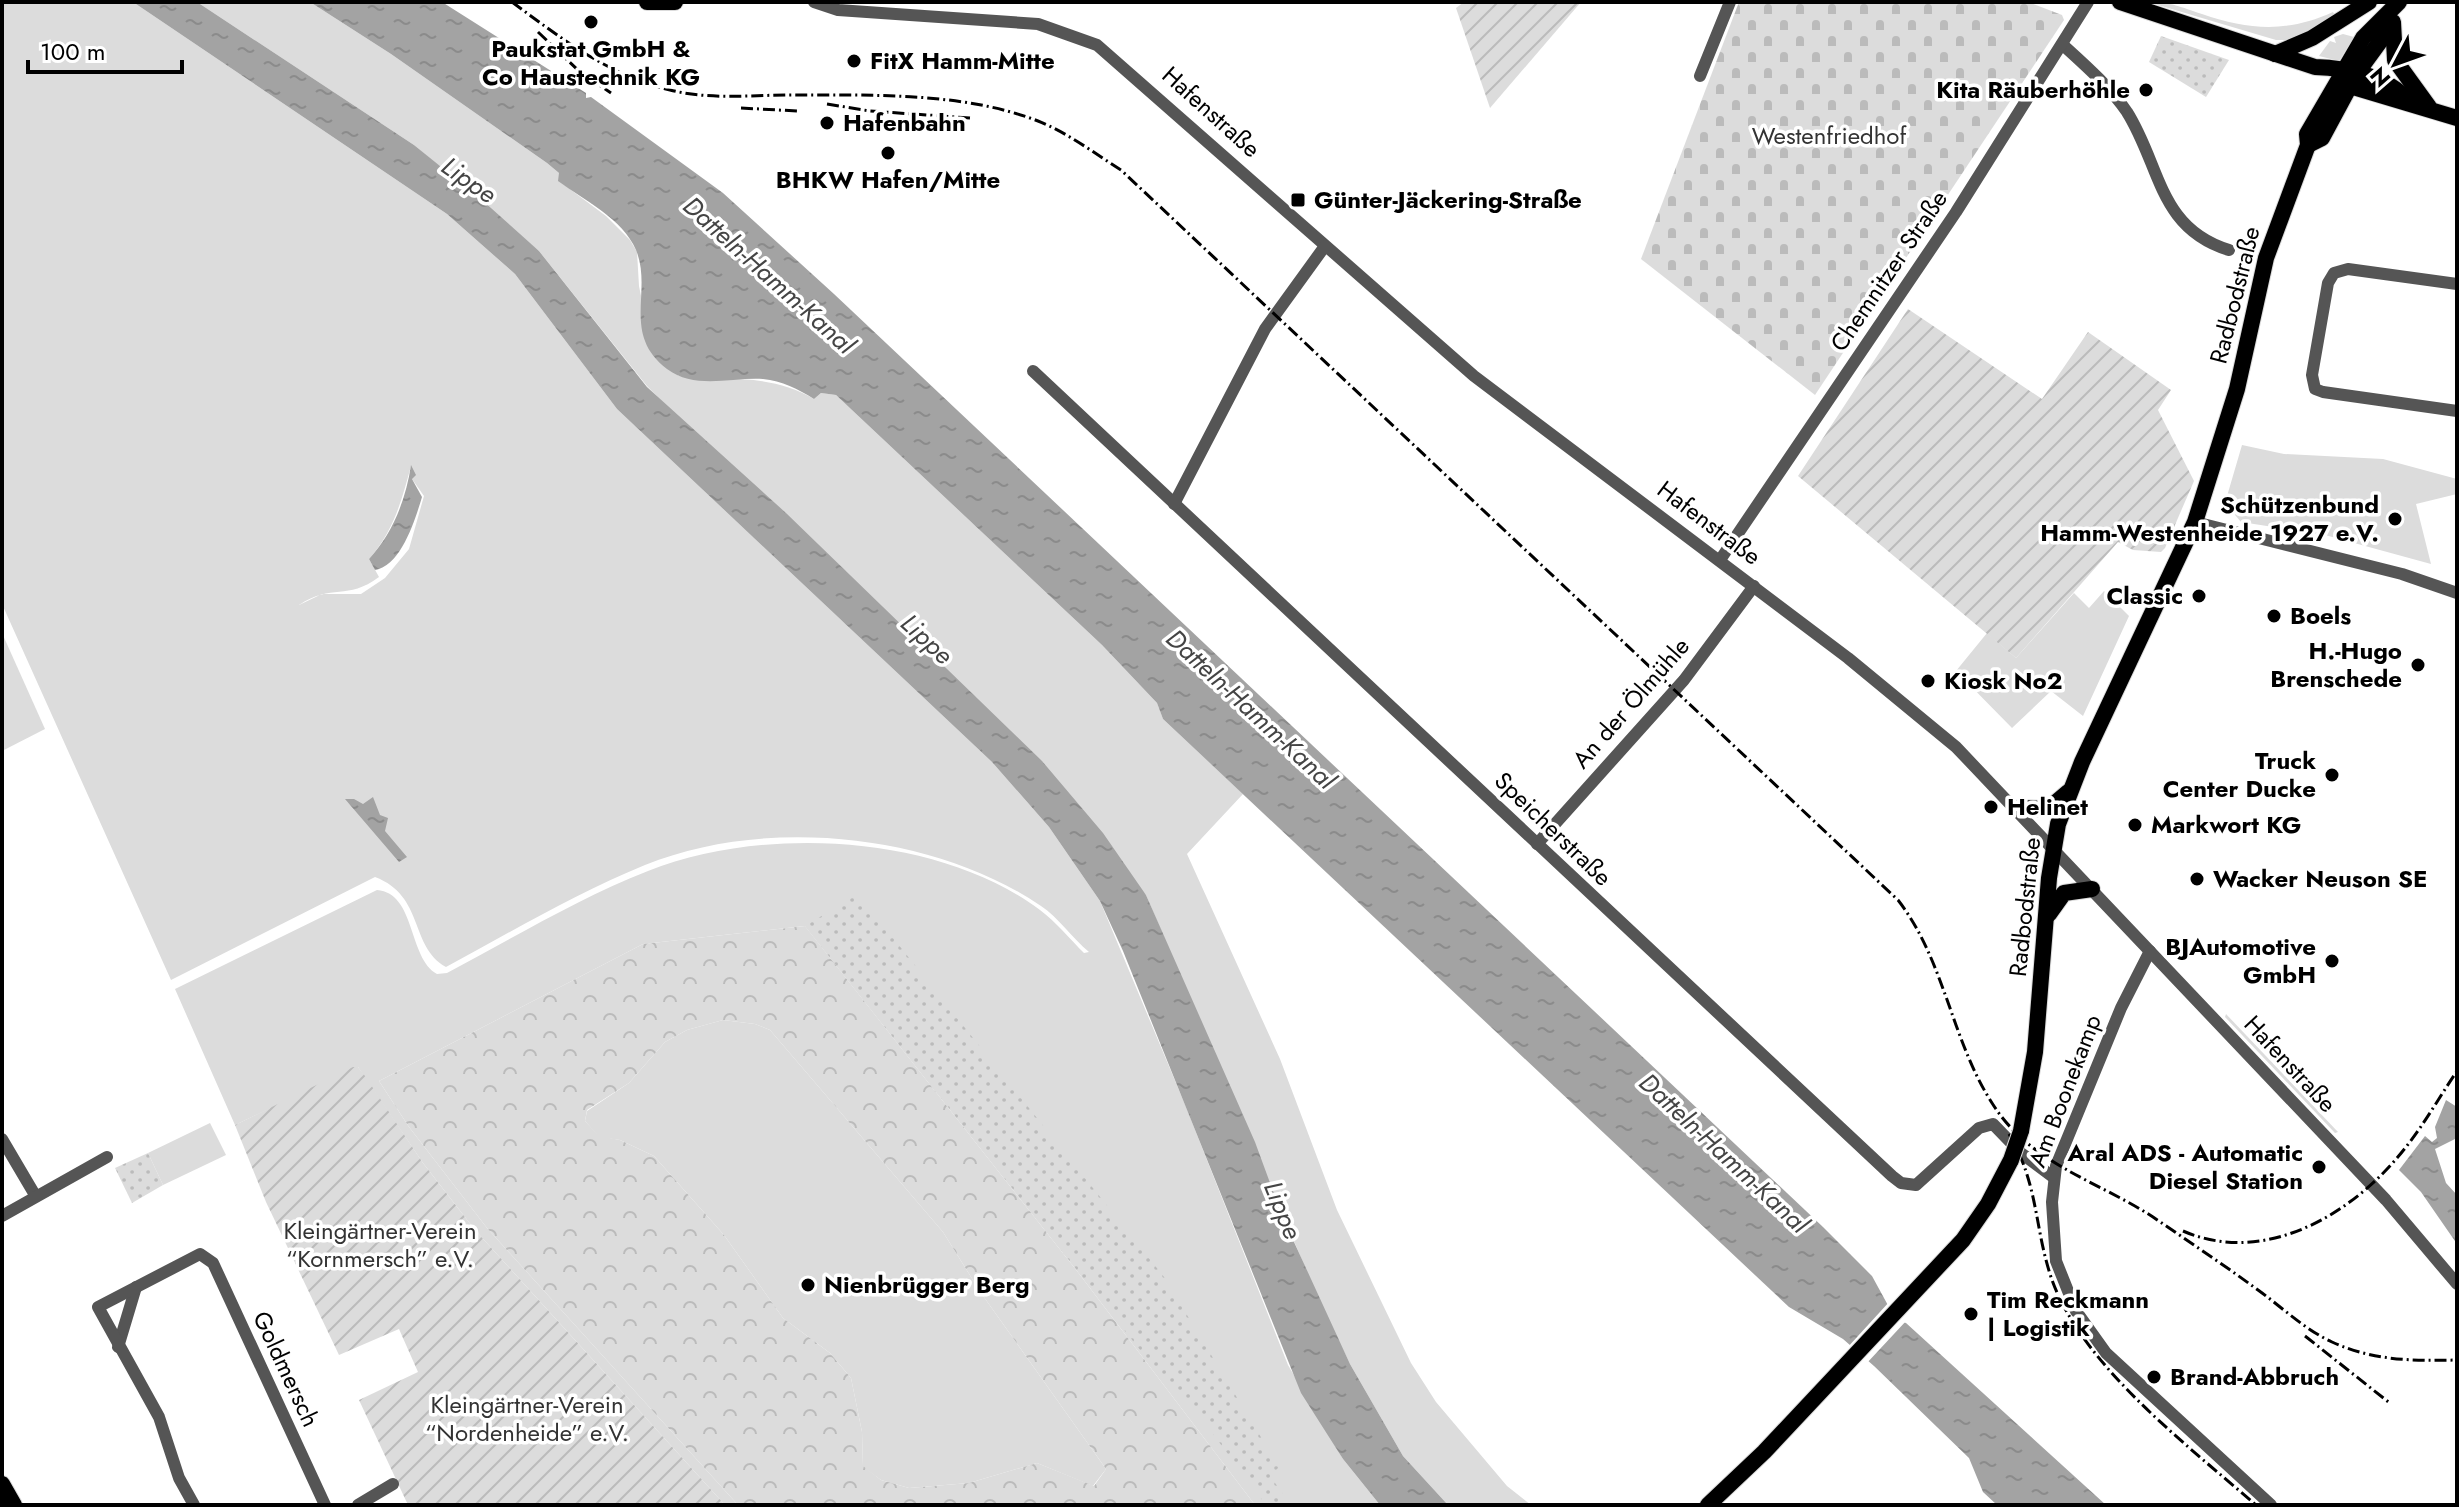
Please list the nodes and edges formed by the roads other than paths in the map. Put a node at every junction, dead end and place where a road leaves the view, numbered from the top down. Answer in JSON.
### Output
{"nodes":[{"id":1,"x":647,"y":2,"type":"edge"},
{"id":2,"x":675,"y":2,"type":"edge"},
{"id":3,"x":814,"y":2,"type":"edge"},
{"id":4,"x":1730,"y":2,"type":"edge"},
{"id":5,"x":2088,"y":2,"type":"edge"},
{"id":6,"x":2120,"y":2,"type":"edge"},
{"id":7,"x":2369,"y":2,"type":"edge"},
{"id":8,"x":2394,"y":8,"type":"edge"},
{"id":9,"x":2063,"y":45,"type":"junction"},
{"id":10,"x":2275,"y":54,"type":"junction"},
{"id":11,"x":1700,"y":76,"type":"dead end"},
{"id":12,"x":2346,"y":77,"type":"junction"},
{"id":13,"x":2430,"y":108,"type":"junction"},
{"id":14,"x":2457,"y":118,"type":"edge"},
{"id":15,"x":1325,"y":246,"type":"junction"},
{"id":16,"x":2229,"y":250,"type":"dead end"},
{"id":17,"x":2457,"y":284,"type":"edge"},
{"id":18,"x":1033,"y":371,"type":"dead end"},
{"id":19,"x":2457,"y":411,"type":"edge"},
{"id":20,"x":1174,"y":504,"type":"junction"},
{"id":21,"x":2195,"y":522,"type":"junction"},
{"id":22,"x":1720,"y":560,"type":"junction"},
{"id":23,"x":1754,"y":586,"type":"junction"},
{"id":24,"x":2456,"y":590,"type":"edge"},
{"id":25,"x":2072,"y":788,"type":"junction"},
{"id":26,"x":2016,"y":808,"type":"junction"},
{"id":27,"x":1537,"y":844,"type":"junction"},
{"id":28,"x":2053,"y":846,"type":"junction"},
{"id":29,"x":2092,"y":889,"type":"junction"},
{"id":30,"x":2046,"y":918,"type":"junction"},
{"id":31,"x":2150,"y":951,"type":"junction"},
{"id":32,"x":2,"y":1139,"type":"edge"},
{"id":33,"x":107,"y":1157,"type":"dead end"},
{"id":34,"x":2053,"y":1177,"type":"junction"},
{"id":35,"x":35,"y":1195,"type":"junction"},
{"id":36,"x":2,"y":1216,"type":"edge"},
{"id":37,"x":2457,"y":1284,"type":"edge"},
{"id":38,"x":136,"y":1287,"type":"junction"},
{"id":39,"x":118,"y":1347,"type":"junction"},
{"id":40,"x":2,"y":1484,"type":"edge"},
{"id":41,"x":393,"y":1484,"type":"dead end"},
{"id":42,"x":14,"y":1505,"type":"edge"},
{"id":43,"x":194,"y":1505,"type":"edge"},
{"id":44,"x":325,"y":1505,"type":"edge"},
{"id":45,"x":358,"y":1505,"type":"edge"},
{"id":46,"x":1708,"y":1505,"type":"edge"},
{"id":47,"x":2271,"y":1505,"type":"edge"}],
"edges":[{"from":1,"to":2,"type":"main road"},
{"from":3,"to":15,"type":"street","name":"Hafenstraße"},
{"from":4,"to":11,"type":"street"},
{"from":5,"to":9,"type":"street","name":"Chemnitzer Straße"},
{"from":6,"to":10,"type":"main road"},
{"from":7,"to":10,"type":"main road"},
{"from":8,"to":12,"type":"main road","name":"Radbodstraße"},
{"from":8,"to":13,"type":"main road"},
{"from":9,"to":16,"type":"street"},
{"from":9,"to":22,"type":"street","name":"Chemnitzer Straße"},
{"from":10,"to":12,"type":"main road"},
{"from":12,"to":13,"type":"main road"},
{"from":12,"to":21,"type":"main road","name":"Radbodstraße"},
{"from":13,"to":14,"type":"main road"},
{"from":15,"to":20,"type":"street"},
{"from":15,"to":22,"type":"street","name":"Hafenstraße"},
{"from":17,"to":19,"type":"street"},
{"from":18,"to":20,"type":"street","name":"Speicherstraße"},
{"from":20,"to":27,"type":"street","name":"Speicherstraße"},
{"from":21,"to":24,"type":"street"},
{"from":21,"to":25,"type":"main road","name":"Radbodstraße"},
{"from":22,"to":23,"type":"street","name":"Hafenstraße"},
{"from":23,"to":26,"type":"street","name":"Hafenstraße"},
{"from":23,"to":27,"type":"street","name":"An der Ölmühle"},
{"from":25,"to":26,"type":"main road"},
{"from":25,"to":28,"type":"main road","name":"Radbodstraße"},
{"from":26,"to":28,"type":"street","name":"Hafenstraße"},
{"from":27,"to":34,"type":"street","name":"Speicherstraße"},
{"from":28,"to":29,"type":"street","name":"Hafenstraße"},
{"from":28,"to":30,"type":"main road","name":"Radbodstraße"},
{"from":29,"to":30,"type":"main road"},
{"from":29,"to":31,"type":"street","name":"Hafenstraße"},
{"from":30,"to":46,"type":"main road","name":"Radbodstraße","bridge":true},
{"from":31,"to":34,"type":"street","name":"Am Boonekamp"},
{"from":31,"to":37,"type":"street","name":"Hafenstraße"},
{"from":32,"to":35,"type":"street"},
{"from":33,"to":35,"type":"street"},
{"from":34,"to":47,"type":"street","name":"Am Boonekamp"},
{"from":35,"to":36,"type":"street"},
{"from":38,"to":39,"type":"street"},
{"from":38,"to":39,"type":"street"},
{"from":38,"to":44,"type":"street","name":"Goldmersch"},
{"from":39,"to":43,"type":"street"},
{"from":40,"to":42,"type":"main road"},
{"from":41,"to":45,"type":"street"}]}
